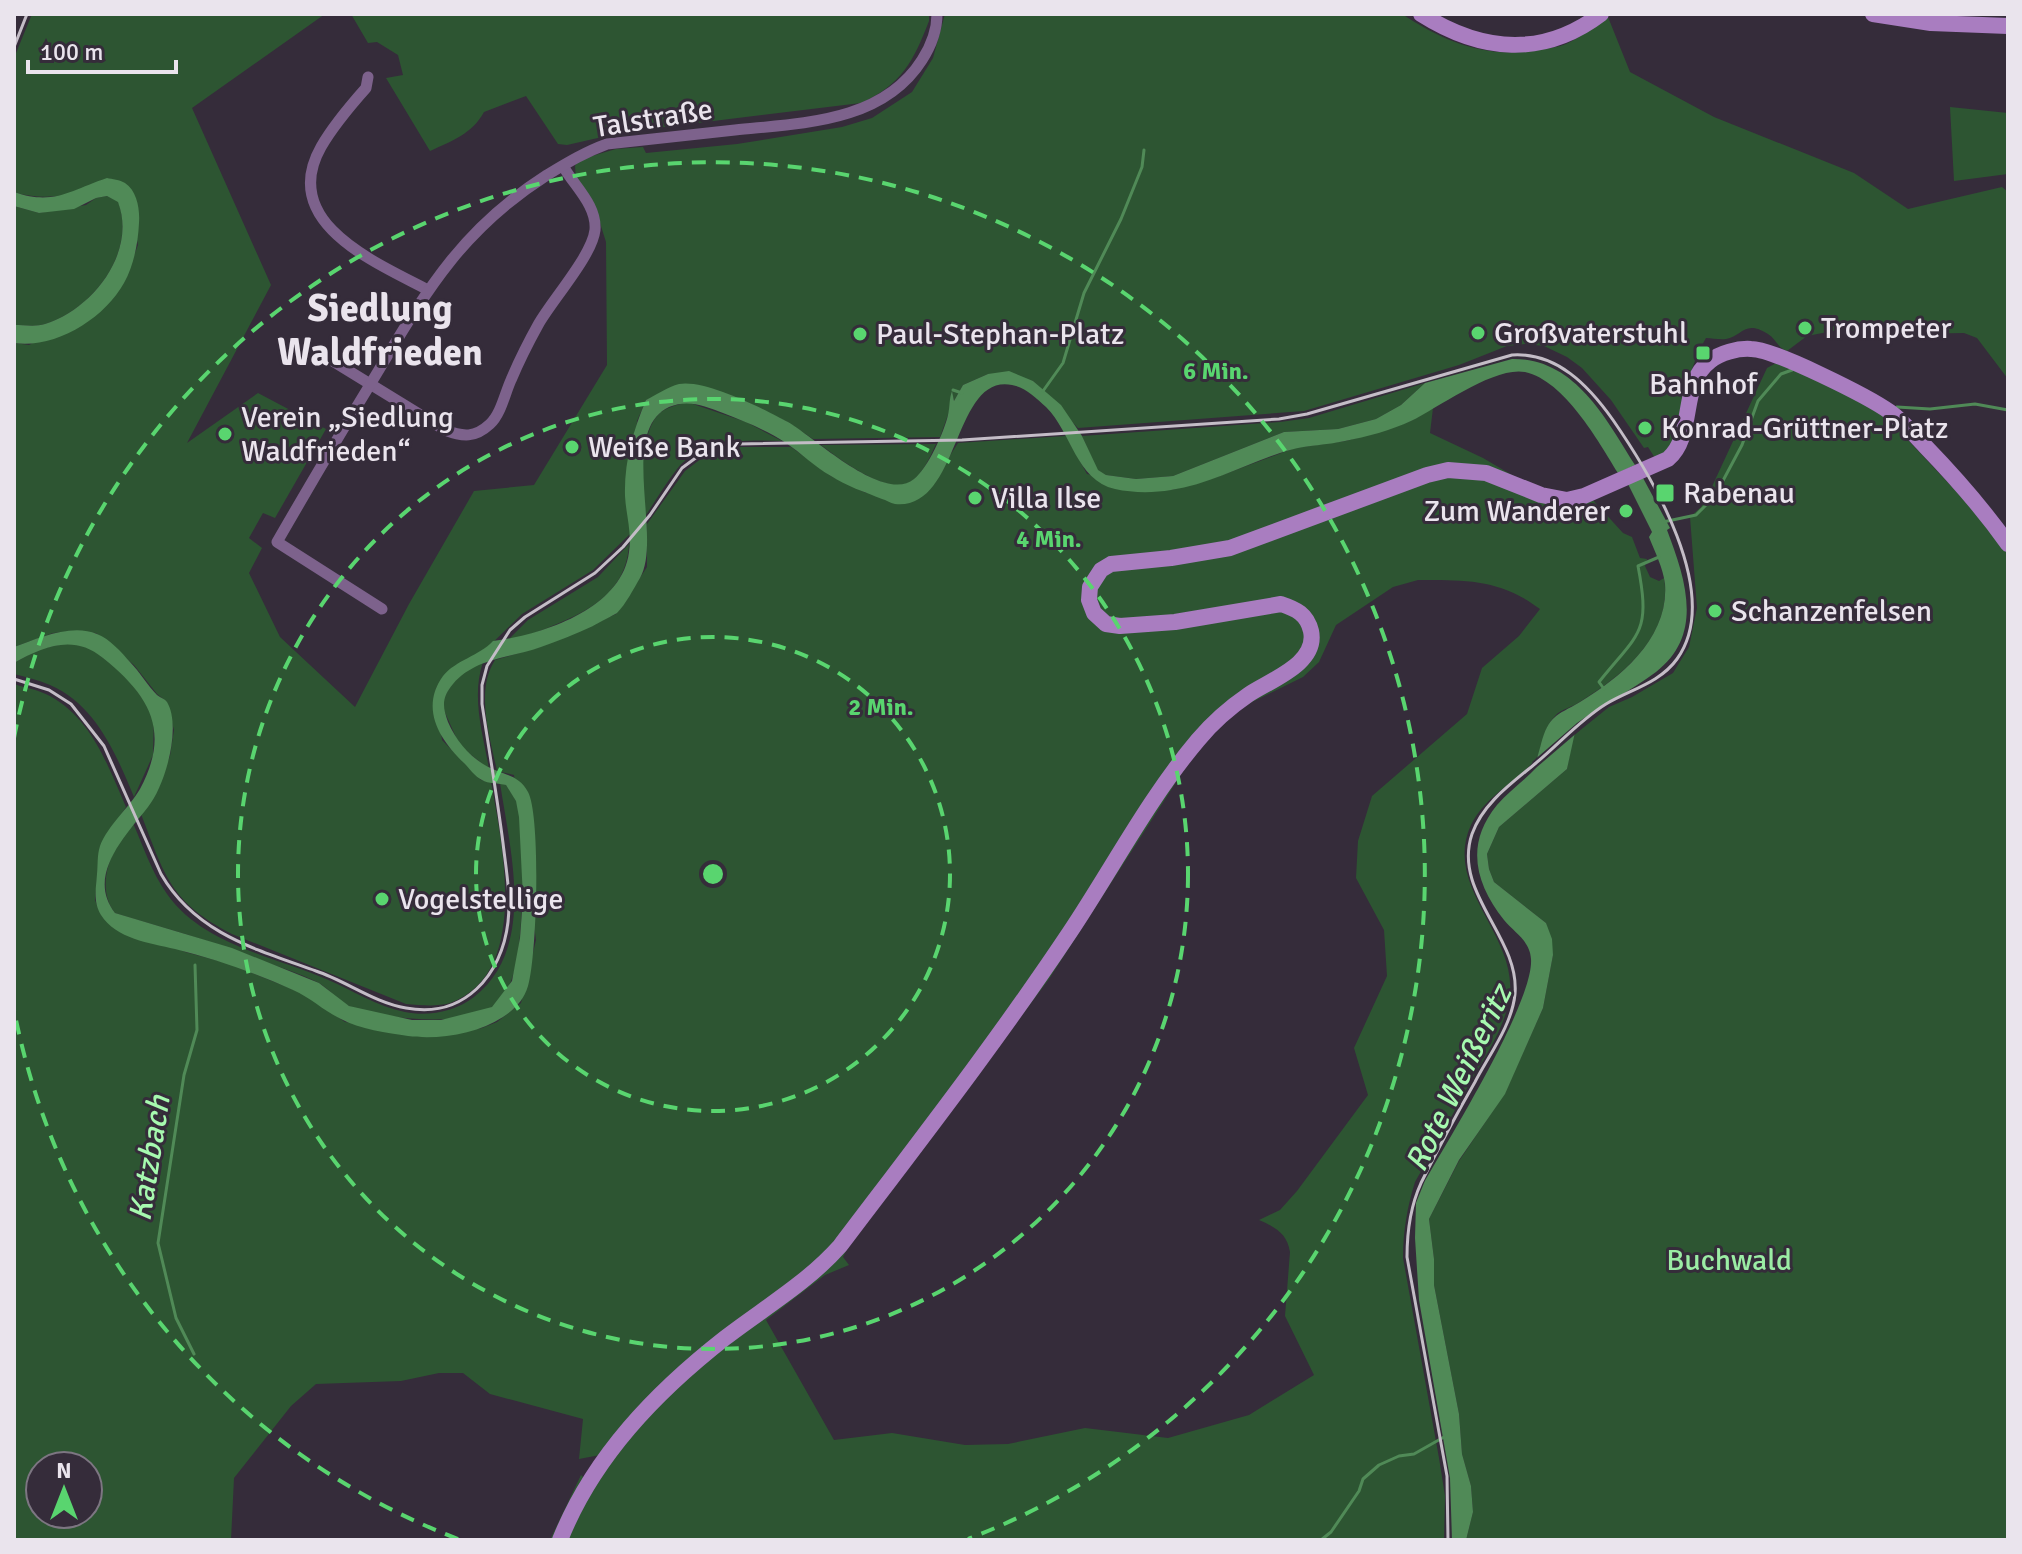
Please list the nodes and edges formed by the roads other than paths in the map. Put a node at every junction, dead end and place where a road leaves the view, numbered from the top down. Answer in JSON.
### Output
{"nodes":[{"id":1,"x":937,"y":14,"type":"edge"},
{"id":2,"x":1421,"y":14,"type":"edge"},
{"id":3,"x":1601,"y":14,"type":"edge"},
{"id":4,"x":1873,"y":14,"type":"edge"},
{"id":5,"x":2008,"y":26,"type":"edge"},
{"id":6,"x":368,"y":77,"type":"dead end"},
{"id":7,"x":563,"y":166,"type":"junction"},
{"id":8,"x":428,"y":290,"type":"junction"},
{"id":9,"x":318,"y":352,"type":"dead end"},
{"id":10,"x":369,"y":386,"type":"junction"},
{"id":11,"x":2008,"y":544,"type":"edge"},
{"id":12,"x":382,"y":609,"type":"dead end"},
{"id":13,"x":560,"y":1540,"type":"edge"}],
"edges":[{"from":1,"to":7,"type":"street","name":"Talstraße"},
{"from":2,"to":3,"type":"street"},
{"from":4,"to":5,"type":"street"},
{"from":6,"to":8,"type":"street"},
{"from":7,"to":8,"type":"street","name":"Talstraße"},
{"from":7,"to":10,"type":"street"},
{"from":8,"to":10,"type":"street","name":"Talstraße"},
{"from":9,"to":10,"type":"street"},
{"from":10,"to":12,"type":"street","name":"Talstraße"},
{"from":11,"to":13,"type":"street"}]}
